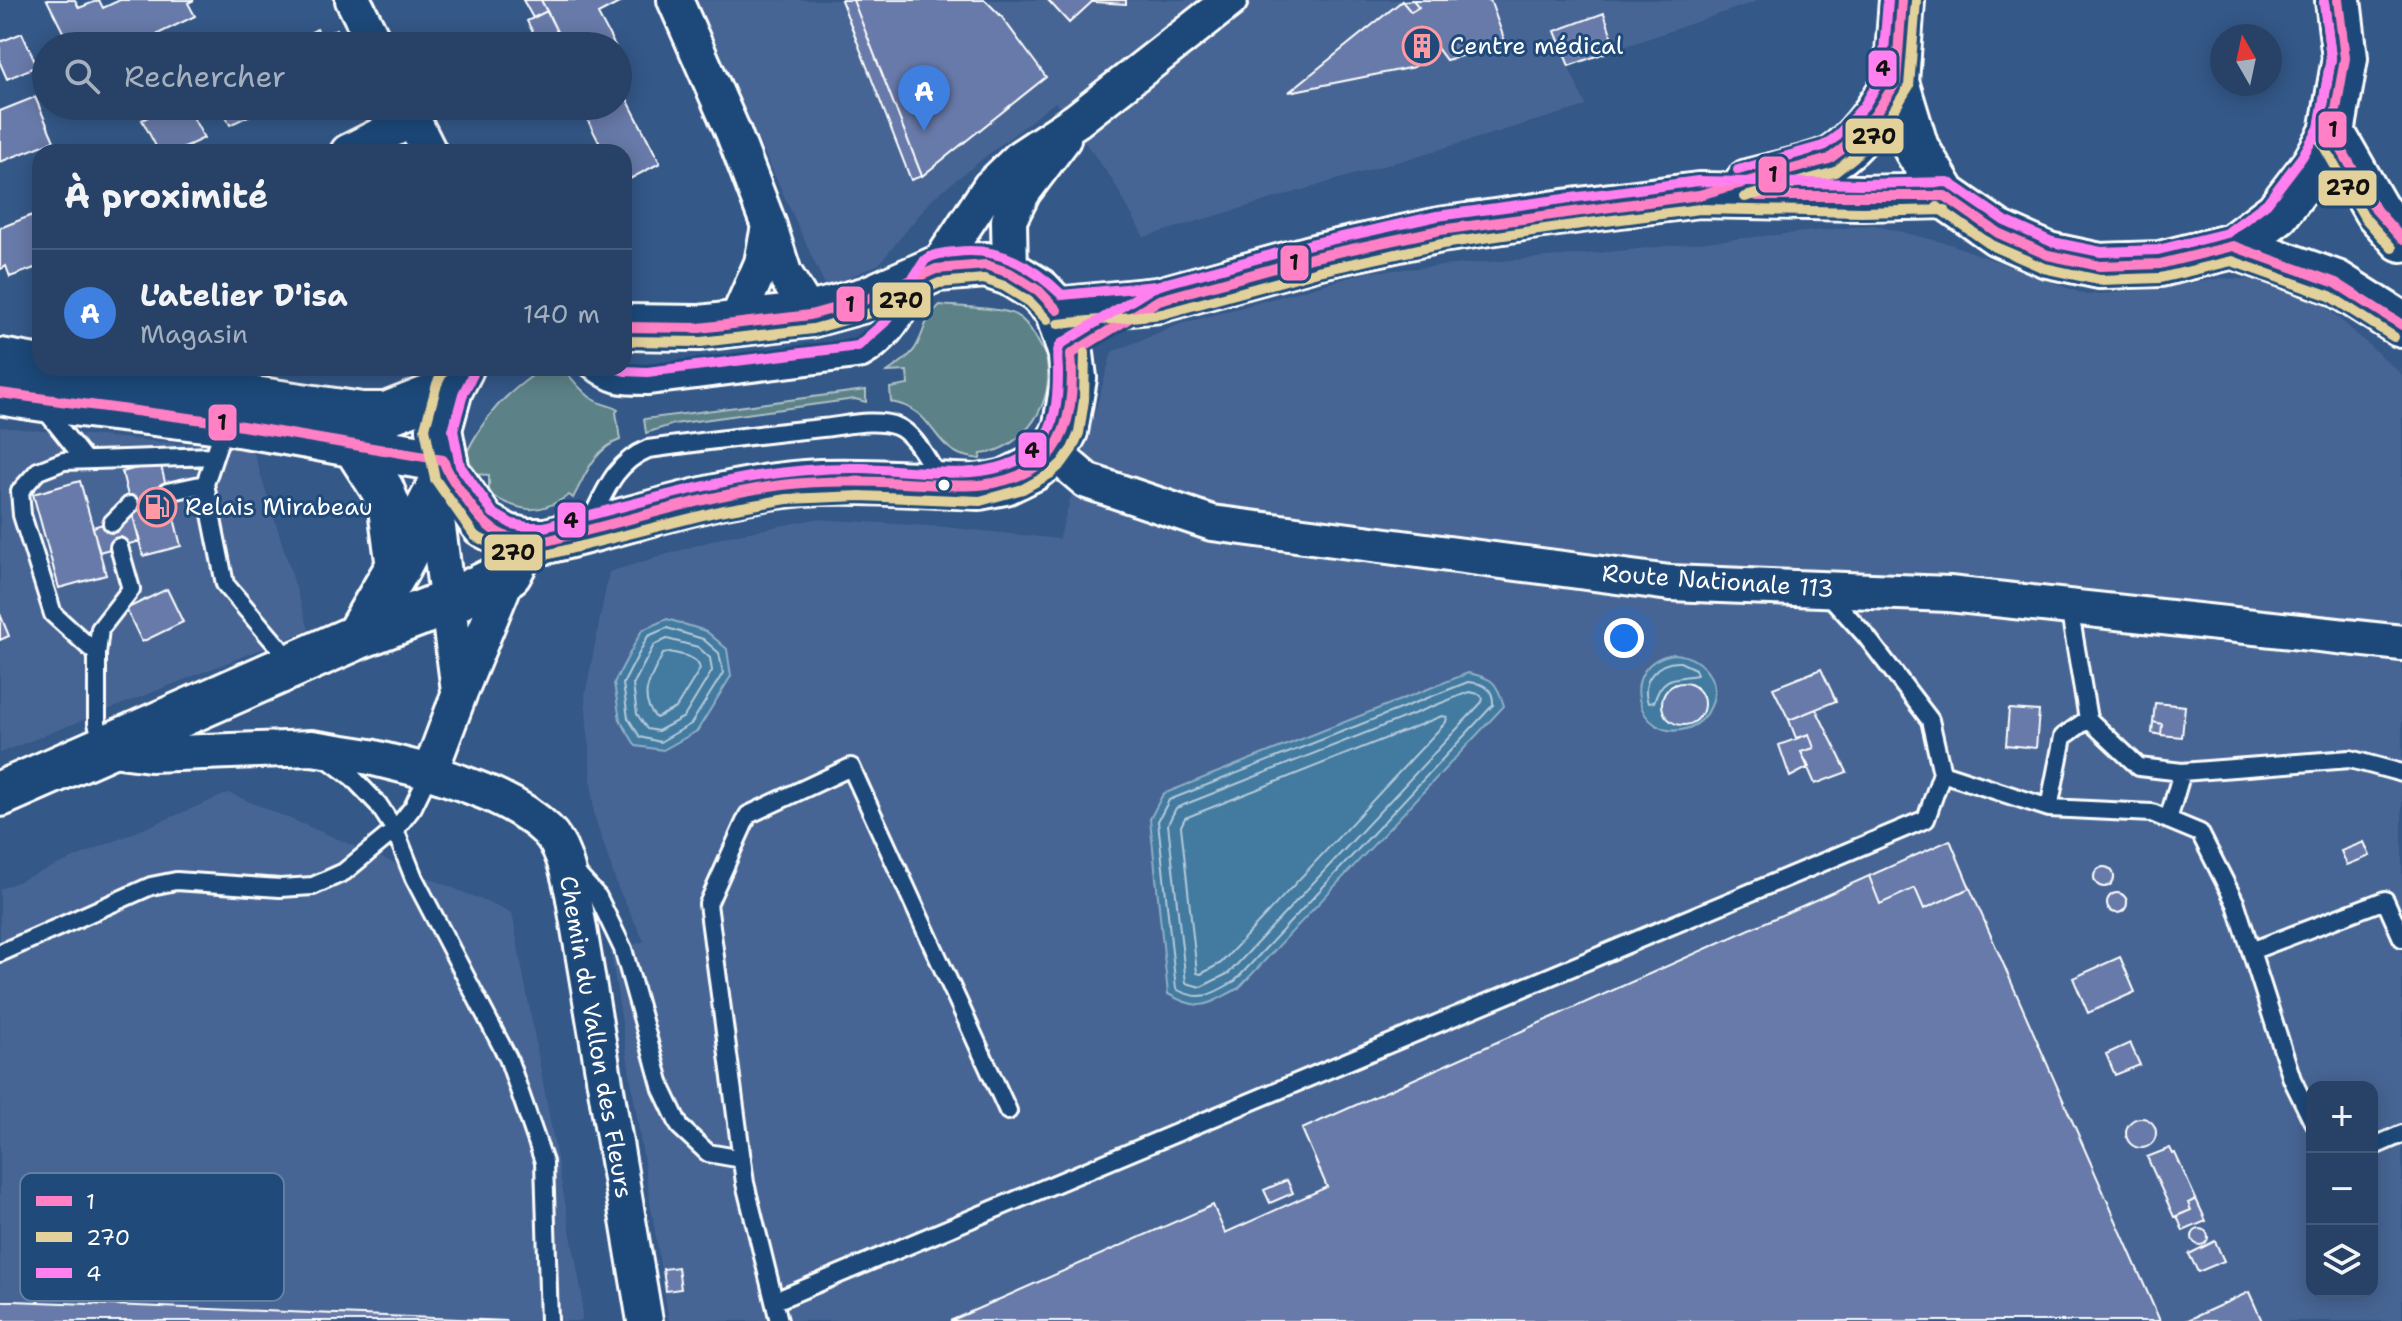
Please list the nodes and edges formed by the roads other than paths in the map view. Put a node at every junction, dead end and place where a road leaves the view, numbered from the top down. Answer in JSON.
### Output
{"nodes":[{"id":1,"x":353,"y":0,"type":"edge"},
{"id":2,"x":675,"y":0,"type":"edge"},
{"id":3,"x":1230,"y":0,"type":"edge"},
{"id":4,"x":1902,"y":0,"type":"edge"},
{"id":5,"x":2338,"y":0,"type":"edge"},
{"id":6,"x":369,"y":32,"type":"edge"},
{"id":7,"x":1896,"y":82,"type":"junction"},
{"id":8,"x":398,"y":120,"type":"edge"},
{"id":9,"x":414,"y":120,"type":"edge"},
{"id":10,"x":1077,"y":120,"type":"junction"},
{"id":11,"x":2332,"y":133,"type":"junction"},
{"id":12,"x":360,"y":144,"type":"edge"},
{"id":13,"x":425,"y":144,"type":"edge"},
{"id":14,"x":1699,"y":195,"type":"junction"},
{"id":15,"x":1945,"y":196,"type":"junction"},
{"id":16,"x":769,"y":226,"type":"junction"},
{"id":17,"x":2402,"y":239,"type":"edge"},
{"id":18,"x":2233,"y":246,"type":"junction"},
{"id":19,"x":936,"y":269,"type":"junction"},
{"id":20,"x":1010,"y":273,"type":"junction"},
{"id":21,"x":1159,"y":300,"type":"junction"},
{"id":22,"x":1057,"y":310,"type":"junction"},
{"id":23,"x":810,"y":315,"type":"junction"},
{"id":24,"x":735,"y":325,"type":"junction"},
{"id":25,"x":2402,"y":325,"type":"edge"},
{"id":26,"x":632,"y":327,"type":"edge"},
{"id":27,"x":1071,"y":354,"type":"junction"},
{"id":28,"x":19,"y":371,"type":"edge"},
{"id":29,"x":38,"y":376,"type":"edge"},
{"id":30,"x":600,"y":376,"type":"edge"},
{"id":31,"x":456,"y":379,"type":"edge"},
{"id":32,"x":220,"y":424,"type":"junction"},
{"id":33,"x":355,"y":447,"type":"junction"},
{"id":34,"x":1053,"y":452,"type":"junction"},
{"id":35,"x":85,"y":460,"type":"junction"},
{"id":36,"x":441,"y":476,"type":"junction"},
{"id":37,"x":205,"y":484,"type":"junction"},
{"id":38,"x":944,"y":486,"type":"junction"},
{"id":39,"x":167,"y":492,"type":"dead end"},
{"id":40,"x":130,"y":505,"type":"dead end"},
{"id":41,"x":112,"y":523,"type":"dead end"},
{"id":42,"x":585,"y":532,"type":"junction"},
{"id":43,"x":119,"y":547,"type":"dead end"},
{"id":44,"x":518,"y":557,"type":"junction"},
{"id":45,"x":398,"y":567,"type":"junction"},
{"id":46,"x":1824,"y":589,"type":"junction"},
{"id":47,"x":447,"y":603,"type":"junction"},
{"id":48,"x":2069,"y":607,"type":"junction"},
{"id":49,"x":357,"y":637,"type":"junction"},
{"id":50,"x":2402,"y":643,"type":"edge"},
{"id":51,"x":97,"y":654,"type":"junction"},
{"id":52,"x":294,"y":665,"type":"junction"},
{"id":53,"x":460,"y":692,"type":"junction"},
{"id":54,"x":2088,"y":719,"type":"junction"},
{"id":55,"x":104,"y":748,"type":"junction"},
{"id":56,"x":312,"y":748,"type":"junction"},
{"id":57,"x":430,"y":772,"type":"junction"},
{"id":58,"x":2182,"y":772,"type":"junction"},
{"id":59,"x":1942,"y":773,"type":"junction"},
{"id":60,"x":2402,"y":773,"type":"edge"},
{"id":61,"x":0,"y":794,"type":"edge"},
{"id":62,"x":2049,"y":808,"type":"junction"},
{"id":63,"x":2168,"y":820,"type":"junction"},
{"id":64,"x":395,"y":830,"type":"junction"},
{"id":65,"x":566,"y":863,"type":"junction"},
{"id":66,"x":2402,"y":938,"type":"edge"},
{"id":67,"x":2251,"y":951,"type":"junction"},
{"id":68,"x":0,"y":953,"type":"edge"},
{"id":69,"x":2306,"y":1108,"type":"edge"},
{"id":70,"x":1008,"y":1111,"type":"dead end"},
{"id":71,"x":2402,"y":1134,"type":"edge"},
{"id":72,"x":2378,"y":1144,"type":"edge"},
{"id":73,"x":742,"y":1159,"type":"junction"},
{"id":74,"x":775,"y":1301,"type":"junction"},
{"id":75,"x":549,"y":1321,"type":"edge"},
{"id":76,"x":645,"y":1321,"type":"edge"},
{"id":77,"x":779,"y":1321,"type":"edge"}],
"edges":[{"from":1,"to":6,"type":"street"},
{"from":2,"to":16,"type":"street"},
{"from":3,"to":10,"type":"street"},
{"from":4,"to":7,"type":"main road"},
{"from":5,"to":11,"type":"main road"},
{"from":7,"to":14,"type":"main road"},
{"from":7,"to":15,"type":"main road"},
{"from":8,"to":12,"type":"street"},
{"from":9,"to":13,"type":"street"},
{"from":10,"to":19,"type":"street"},
{"from":10,"to":20,"type":"street"},
{"from":11,"to":17,"type":"main road"},
{"from":11,"to":18,"type":"main road"},
{"from":14,"to":15,"type":"main road"},
{"from":14,"to":21,"type":"main road"},
{"from":15,"to":18,"type":"main road"},
{"from":16,"to":23,"type":"street"},
{"from":16,"to":24,"type":"street"},
{"from":18,"to":25,"type":"main road"},
{"from":19,"to":20,"type":"main road"},
{"from":19,"to":23,"type":"main road"},
{"from":19,"to":30,"type":"lane"},
{"from":20,"to":22,"type":"main road"},
{"from":21,"to":22,"type":"main road"},
{"from":21,"to":27,"type":"main road"},
{"from":22,"to":27,"type":"main road"},
{"from":23,"to":24,"type":"main road"},
{"from":24,"to":26,"type":"main road"},
{"from":27,"to":34,"type":"main road"},
{"from":28,"to":35,"type":"lane"},
{"from":29,"to":32,"type":"street"},
{"from":31,"to":32,"type":"street"},
{"from":31,"to":36,"type":"main road"},
{"from":32,"to":33,"type":"street"},
{"from":32,"to":35,"type":"lane"},
{"from":32,"to":37,"type":"lane"},
{"from":33,"to":36,"type":"street"},
{"from":33,"to":45,"type":"street"},
{"from":34,"to":38,"type":"main road"},
{"from":34,"to":46,"type":"street","name":"Route Nationale 113"},
{"from":35,"to":51,"type":"lane"},
{"from":36,"to":44,"type":"main road"},
{"from":36,"to":45,"type":"main road"},
{"from":36,"to":47,"type":"street"},
{"from":37,"to":39,"type":"lane"},
{"from":37,"to":52,"type":"lane"},
{"from":38,"to":42,"type":"main road"},
{"from":38,"to":42,"type":"lane"},
{"from":40,"to":41,"type":"lane"},
{"from":42,"to":44,"type":"main road"},
{"from":43,"to":51,"type":"lane"},
{"from":44,"to":47,"type":"main road"},
{"from":44,"to":53,"type":"street"},
{"from":45,"to":49,"type":"main road"},
{"from":46,"to":48,"type":"street","name":"Route Nationale 113"},
{"from":46,"to":59,"type":"lane"},
{"from":47,"to":49,"type":"main road"},
{"from":47,"to":53,"type":"street"},
{"from":48,"to":50,"type":"street","name":"Route Nationale 113"},
{"from":48,"to":54,"type":"lane"},
{"from":49,"to":52,"type":"main road"},
{"from":51,"to":55,"type":"lane"},
{"from":52,"to":55,"type":"main road"},
{"from":53,"to":57,"type":"street"},
{"from":54,"to":58,"type":"lane"},
{"from":54,"to":62,"type":"lane"},
{"from":55,"to":56,"type":"street","name":"Chemin du Vallon des Fleurs"},
{"from":55,"to":61,"type":"main road"},
{"from":56,"to":57,"type":"street","name":"Chemin du Vallon des Fleurs"},
{"from":56,"to":64,"type":"lane"},
{"from":57,"to":64,"type":"lane"},
{"from":57,"to":65,"type":"street","name":"Chemin du Vallon des Fleurs"},
{"from":58,"to":60,"type":"lane"},
{"from":58,"to":63,"type":"lane"},
{"from":59,"to":62,"type":"lane"},
{"from":59,"to":74,"type":"lane"},
{"from":62,"to":63,"type":"lane"},
{"from":63,"to":67,"type":"lane"},
{"from":64,"to":68,"type":"lane"},
{"from":64,"to":75,"type":"lane"},
{"from":65,"to":73,"type":"lane"},
{"from":65,"to":76,"type":"street","name":"Chemin du Vallon des Fleurs"},
{"from":66,"to":67,"type":"lane"},
{"from":67,"to":69,"type":"lane"},
{"from":70,"to":73,"type":"lane"},
{"from":71,"to":72,"type":"lane"},
{"from":73,"to":74,"type":"lane"},
{"from":74,"to":77,"type":"lane"}]}
